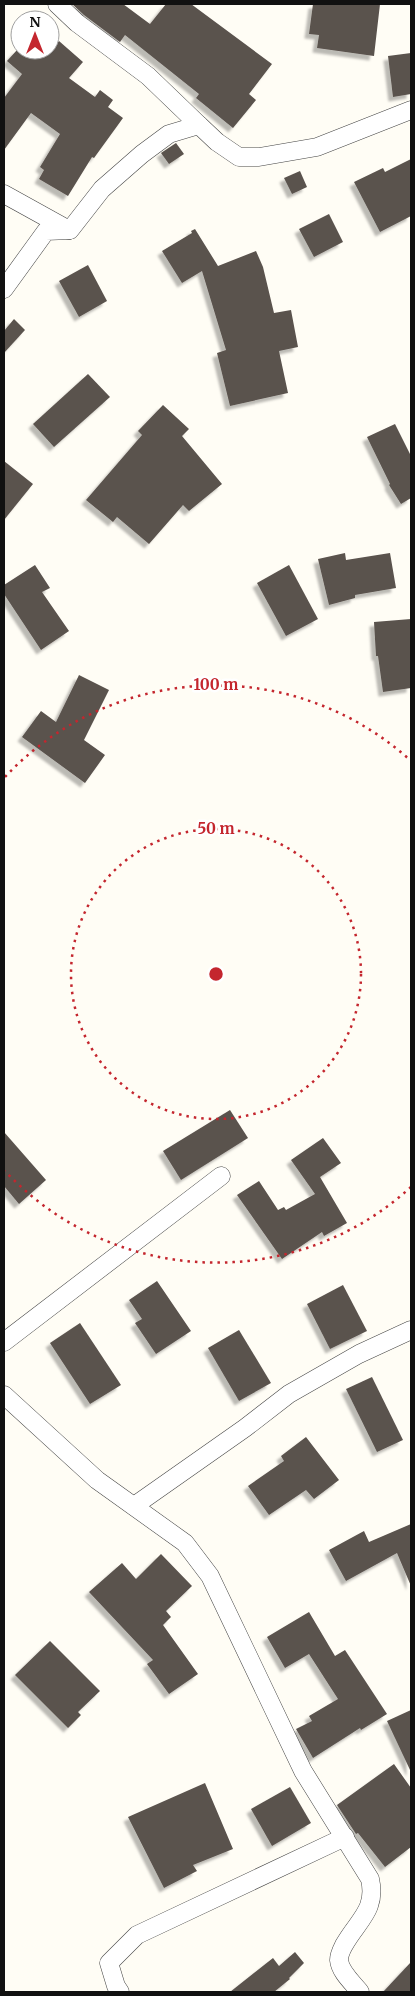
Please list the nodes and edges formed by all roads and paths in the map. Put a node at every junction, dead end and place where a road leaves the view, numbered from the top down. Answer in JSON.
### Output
{"nodes":[{"id":1,"x":58,"y":4,"type":"edge"},
{"id":2,"x":411,"y":110,"type":"edge"},
{"id":3,"x":198,"y":125,"type":"junction"},
{"id":4,"x":4,"y":194,"type":"edge"},
{"id":5,"x":70,"y":230,"type":"junction"},
{"id":6,"x":4,"y":290,"type":"edge"},
{"id":7,"x":221,"y":1176,"type":"dead end"},
{"id":8,"x":411,"y":1330,"type":"edge"},
{"id":9,"x":4,"y":1342,"type":"edge"},
{"id":10,"x":4,"y":1395,"type":"edge"},
{"id":11,"x":134,"y":1506,"type":"junction"},
{"id":12,"x":344,"y":1837,"type":"junction"},
{"id":13,"x":120,"y":1992,"type":"edge"},
{"id":14,"x":360,"y":1992,"type":"edge"}],
"edges":[{"from":1,"to":3,"type":"street"},
{"from":2,"to":3,"type":"street"},
{"from":3,"to":5,"type":"street"},
{"from":4,"to":5,"type":"street"},
{"from":5,"to":6,"type":"street"},
{"from":7,"to":9,"type":"street"},
{"from":8,"to":11,"type":"street"},
{"from":10,"to":11,"type":"street"},
{"from":11,"to":12,"type":"street"},
{"from":12,"to":13,"type":"street"},
{"from":12,"to":14,"type":"street"}]}
